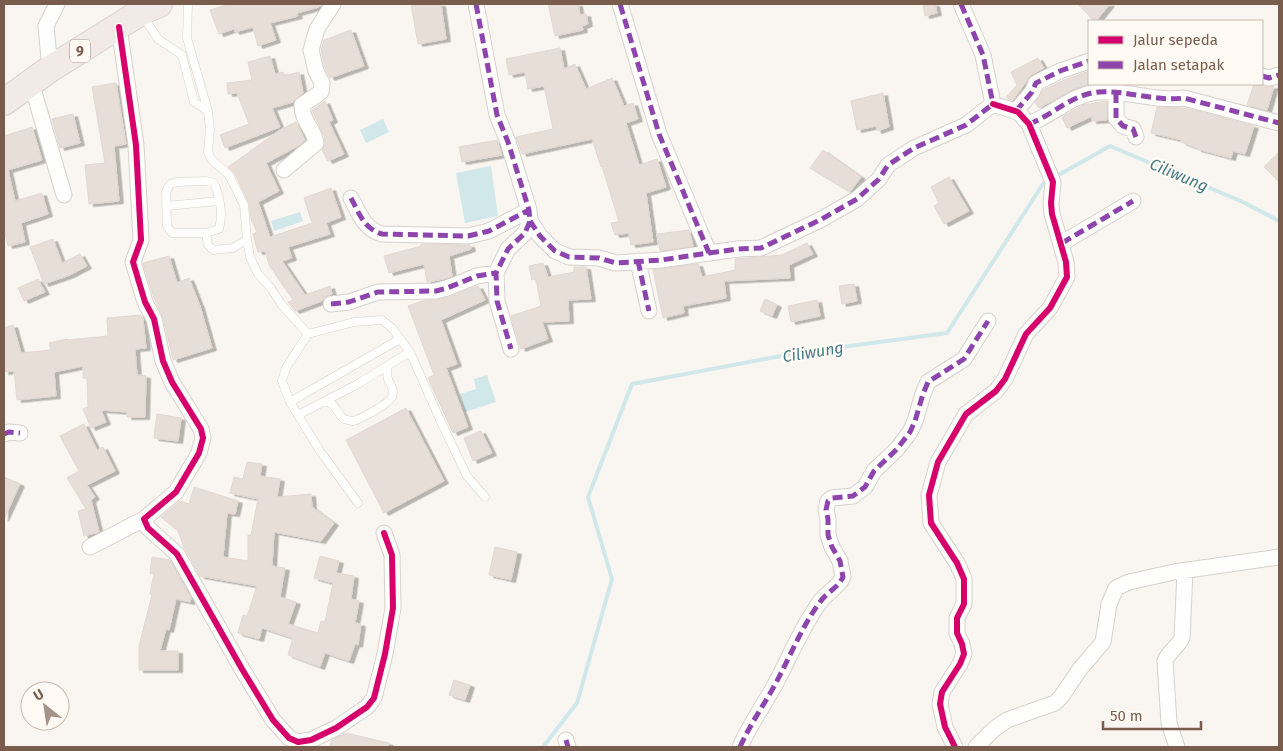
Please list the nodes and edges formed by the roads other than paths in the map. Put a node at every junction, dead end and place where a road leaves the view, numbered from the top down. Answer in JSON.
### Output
{"nodes":[{"id":1,"x":58,"y":4,"type":"edge"},
{"id":2,"x":188,"y":4,"type":"edge"},
{"id":3,"x":334,"y":4,"type":"edge"},
{"id":4,"x":476,"y":4,"type":"edge"},
{"id":5,"x":620,"y":4,"type":"edge"},
{"id":6,"x":961,"y":4,"type":"edge"},
{"id":7,"x":150,"y":8,"type":"edge"},
{"id":8,"x":119,"y":27,"type":"junction"},
{"id":9,"x":1088,"y":61,"type":"edge"},
{"id":10,"x":41,"y":76,"type":"junction"},
{"id":11,"x":1116,"y":93,"type":"junction"},
{"id":12,"x":4,"y":102,"type":"edge"},
{"id":13,"x":993,"y":104,"type":"junction"},
{"id":14,"x":208,"y":111,"type":"junction"},
{"id":15,"x":1016,"y":111,"type":"junction"},
{"id":16,"x":1279,"y":123,"type":"edge"},
{"id":17,"x":1029,"y":124,"type":"junction"},
{"id":18,"x":1136,"y":137,"type":"dead end"},
{"id":19,"x":284,"y":170,"type":"dead end"},
{"id":20,"x":64,"y":195,"type":"dead end"},
{"id":21,"x":351,"y":198,"type":"dead end"},
{"id":22,"x":219,"y":201,"type":"junction"},
{"id":23,"x":1133,"y":201,"type":"dead end"},
{"id":24,"x":166,"y":206,"type":"junction"},
{"id":25,"x":530,"y":215,"type":"junction"},
{"id":26,"x":206,"y":233,"type":"junction"},
{"id":27,"x":247,"y":239,"type":"junction"},
{"id":28,"x":1062,"y":243,"type":"junction"},
{"id":29,"x":709,"y":253,"type":"junction"},
{"id":30,"x":638,"y":261,"type":"junction"},
{"id":31,"x":496,"y":273,"type":"junction"},
{"id":32,"x":331,"y":304,"type":"dead end"},
{"id":33,"x":649,"y":310,"type":"dead end"},
{"id":34,"x":988,"y":321,"type":"dead end"},
{"id":35,"x":308,"y":334,"type":"junction"},
{"id":36,"x":400,"y":339,"type":"junction"},
{"id":37,"x":511,"y":349,"type":"dead end"},
{"id":38,"x":410,"y":352,"type":"junction"},
{"id":39,"x":388,"y":367,"type":"junction"},
{"id":40,"x":290,"y":402,"type":"junction"},
{"id":41,"x":324,"y":402,"type":"junction"},
{"id":42,"x":298,"y":415,"type":"junction"},
{"id":43,"x":20,"y":433,"type":"dead end"},
{"id":44,"x":4,"y":434,"type":"edge"},
{"id":45,"x":485,"y":497,"type":"dead end"},
{"id":46,"x":358,"y":503,"type":"dead end"},
{"id":47,"x":144,"y":519,"type":"junction"},
{"id":48,"x":384,"y":533,"type":"dead end"},
{"id":49,"x":90,"y":547,"type":"dead end"},
{"id":50,"x":1279,"y":557,"type":"edge"},
{"id":51,"x":1185,"y":571,"type":"junction"},
{"id":52,"x":740,"y":747,"type":"edge"},
{"id":53,"x":955,"y":747,"type":"edge"},
{"id":54,"x":976,"y":747,"type":"edge"},
{"id":55,"x":1177,"y":747,"type":"edge"}],
"edges":[{"from":1,"to":10,"type":"street"},
{"from":2,"to":14,"type":"lane"},
{"from":3,"to":19,"type":"street"},
{"from":4,"to":25,"type":"street"},
{"from":5,"to":29,"type":"street"},
{"from":6,"to":13,"type":"street"},
{"from":7,"to":8,"type":"highway","number":"9"},
{"from":7,"to":14,"type":"lane"},
{"from":8,"to":10,"type":"highway","number":"9"},
{"from":8,"to":47,"type":"street"},
{"from":9,"to":15,"type":"street"},
{"from":10,"to":12,"type":"highway","number":"9"},
{"from":10,"to":20,"type":"street"},
{"from":11,"to":16,"type":"street"},
{"from":11,"to":17,"type":"street"},
{"from":11,"to":18,"type":"street"},
{"from":13,"to":15,"type":"street"},
{"from":13,"to":29,"type":"street"},
{"from":14,"to":27,"type":"lane"},
{"from":15,"to":17,"type":"street"},
{"from":17,"to":28,"type":"street"},
{"from":21,"to":25,"type":"street"},
{"from":22,"to":24,"type":"lane"},
{"from":22,"to":24,"type":"lane"},
{"from":22,"to":26,"type":"lane"},
{"from":23,"to":28,"type":"street"},
{"from":24,"to":26,"type":"lane"},
{"from":25,"to":30,"type":"street"},
{"from":25,"to":31,"type":"street"},
{"from":26,"to":27,"type":"lane"},
{"from":27,"to":35,"type":"lane"},
{"from":28,"to":53,"type":"street"},
{"from":29,"to":30,"type":"street"},
{"from":30,"to":33,"type":"street"},
{"from":31,"to":32,"type":"street"},
{"from":31,"to":37,"type":"street"},
{"from":34,"to":52,"type":"street"},
{"from":35,"to":36,"type":"lane"},
{"from":35,"to":40,"type":"lane"},
{"from":36,"to":38,"type":"lane"},
{"from":36,"to":40,"type":"lane"},
{"from":38,"to":39,"type":"lane"},
{"from":38,"to":45,"type":"lane"},
{"from":39,"to":41,"type":"lane"},
{"from":39,"to":41,"type":"lane"},
{"from":40,"to":42,"type":"lane"},
{"from":41,"to":42,"type":"lane"},
{"from":42,"to":46,"type":"lane"},
{"from":43,"to":44,"type":"street"},
{"from":47,"to":48,"type":"street"},
{"from":47,"to":49,"type":"street"},
{"from":50,"to":51,"type":"street"},
{"from":51,"to":54,"type":"street"},
{"from":51,"to":55,"type":"street"}]}
